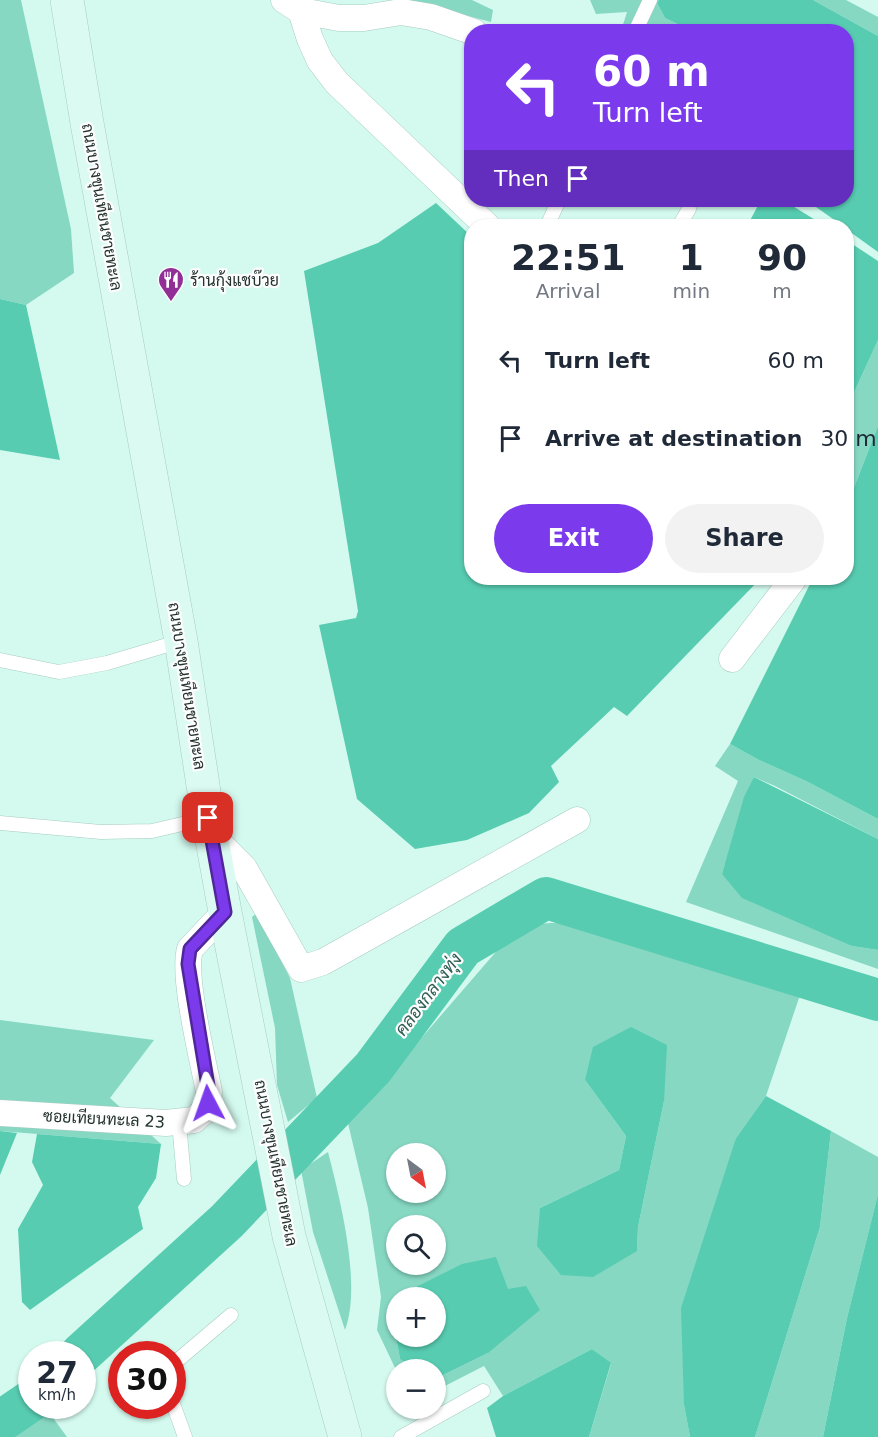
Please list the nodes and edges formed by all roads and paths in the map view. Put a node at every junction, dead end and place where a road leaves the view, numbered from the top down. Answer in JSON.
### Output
{"nodes":[{"id":1,"x":67,"y":0,"type":"edge"},
{"id":2,"x":650,"y":0,"type":"edge"},
{"id":3,"x":293,"y":5,"type":"edge"},
{"id":4,"x":639,"y":24,"type":"edge"},
{"id":5,"x":464,"y":29,"type":"edge"},
{"id":6,"x":464,"y":204,"type":"edge"},
{"id":7,"x":467,"y":207,"type":"edge"},
{"id":8,"x":689,"y":209,"type":"dead end"},
{"id":9,"x":480,"y":219,"type":"edge"},
{"id":10,"x":683,"y":219,"type":"edge"},
{"id":11,"x":789,"y":585,"type":"edge"},
{"id":12,"x":181,"y":641,"type":"junction"},
{"id":13,"x":732,"y":659,"type":"dead end"},
{"id":14,"x":0,"y":660,"type":"edge"},
{"id":15,"x":577,"y":820,"type":"dead end"},
{"id":16,"x":0,"y":823,"type":"edge"},
{"id":17,"x":210,"y":827,"type":"junction"},
{"id":18,"x":225,"y":912,"type":"junction"},
{"id":19,"x":0,"y":1113,"type":"edge"},
{"id":20,"x":179,"y":1122,"type":"junction"},
{"id":21,"x":184,"y":1179,"type":"dead end"},
{"id":22,"x":231,"y":1315,"type":"dead end"},
{"id":23,"x":186,"y":1353,"type":"edge"},
{"id":24,"x":483,"y":1391,"type":"dead end"},
{"id":25,"x":178,"y":1419,"type":"edge"},
{"id":26,"x":185,"y":1437,"type":"edge"},
{"id":27,"x":345,"y":1437,"type":"edge"},
{"id":28,"x":401,"y":1437,"type":"edge"}],
"edges":[{"from":1,"to":12,"type":"main road","name":"ถนนบางขุนเทียนชายทะเล"},
{"from":2,"to":4,"type":"lane"},
{"from":3,"to":5,"type":"street"},
{"from":3,"to":6,"type":"street"},
{"from":7,"to":9,"type":"street"},
{"from":8,"to":10,"type":"lane"},
{"from":11,"to":13,"type":"street"},
{"from":12,"to":14,"type":"lane"},
{"from":12,"to":17,"type":"main road","name":"ถนนบางขุนเทียนชายทะเล"},
{"from":15,"to":17,"type":"street"},
{"from":16,"to":17,"type":"lane"},
{"from":17,"to":18,"type":"main road","name":"ถนนบางขุนเทียนชายทะเล"},
{"from":18,"to":20,"type":"street","name":"ซอยเทียนทะเล 23"},
{"from":18,"to":27,"type":"main road","name":"ถนนบางขุนเทียนชายทะเล"},
{"from":19,"to":20,"type":"street","name":"ซอยเทียนทะเล 23"},
{"from":20,"to":21,"type":"lane"},
{"from":22,"to":23,"type":"lane"},
{"from":24,"to":28,"type":"lane"},
{"from":25,"to":26,"type":"lane"}]}
